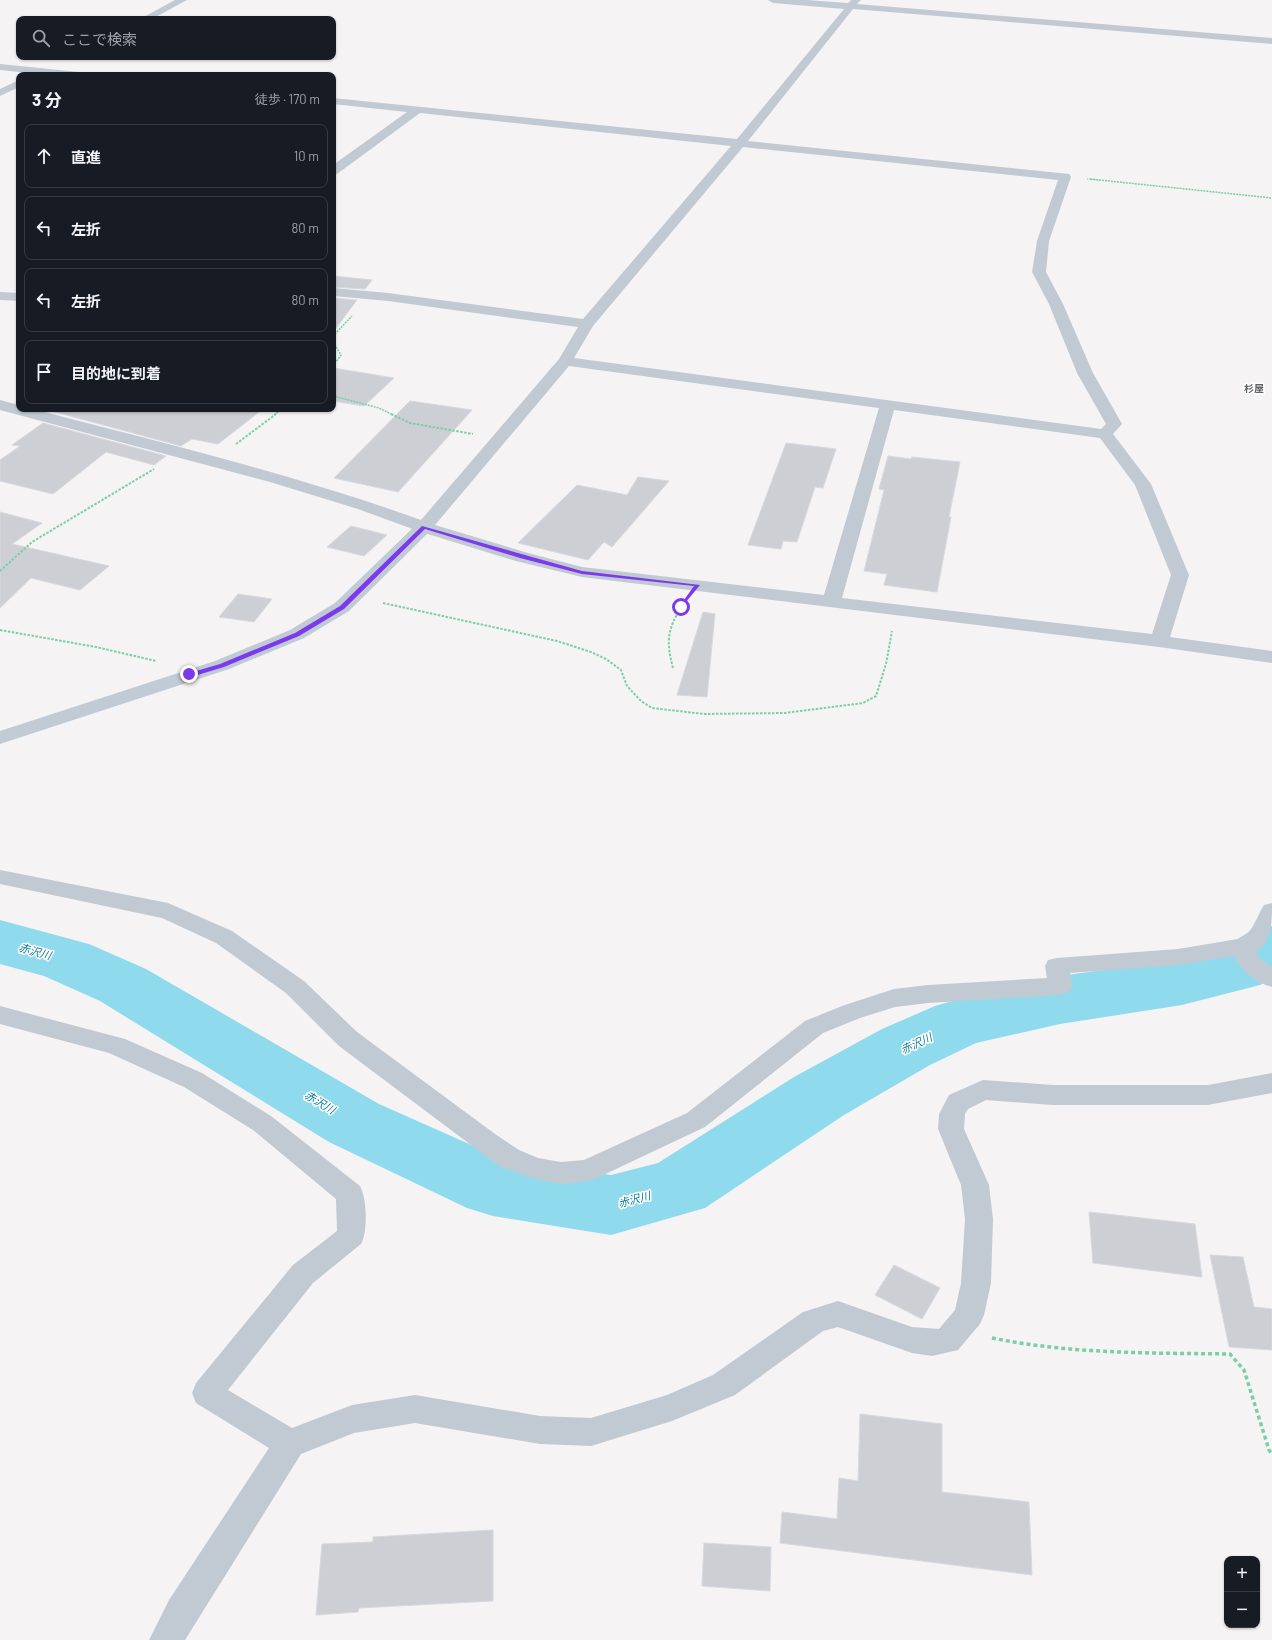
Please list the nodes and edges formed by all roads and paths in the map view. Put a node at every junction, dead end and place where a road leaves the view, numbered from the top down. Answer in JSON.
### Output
{"nodes":[{"id":1,"x":182,"y":0,"type":"edge"},
{"id":2,"x":773,"y":0,"type":"edge"},
{"id":3,"x":853,"y":3,"type":"edge"},
{"id":4,"x":151,"y":16,"type":"edge"},
{"id":5,"x":1272,"y":41,"type":"edge"},
{"id":6,"x":57,"y":64,"type":"dead end"},
{"id":7,"x":0,"y":67,"type":"edge"},
{"id":8,"x":32,"y":72,"type":"edge"},
{"id":9,"x":41,"y":72,"type":"edge"},
{"id":10,"x":16,"y":85,"type":"edge"},
{"id":11,"x":0,"y":93,"type":"edge"},
{"id":12,"x":336,"y":101,"type":"edge"},
{"id":13,"x":416,"y":110,"type":"junction"},
{"id":14,"x":740,"y":143,"type":"junction"},
{"id":15,"x":336,"y":169,"type":"edge"},
{"id":16,"x":1065,"y":177,"type":"junction"},
{"id":17,"x":1272,"y":198,"type":"edge"},
{"id":18,"x":336,"y":292,"type":"edge"},
{"id":19,"x":371,"y":295,"type":"junction"},
{"id":20,"x":0,"y":296,"type":"edge"},
{"id":21,"x":16,"y":297,"type":"edge"},
{"id":22,"x":587,"y":324,"type":"junction"},
{"id":23,"x":336,"y":333,"type":"edge"},
{"id":24,"x":336,"y":347,"type":"edge"},
{"id":25,"x":565,"y":361,"type":"junction"},
{"id":26,"x":336,"y":362,"type":"edge"},
{"id":27,"x":336,"y":397,"type":"edge"},
{"id":28,"x":888,"y":404,"type":"junction"},
{"id":29,"x":0,"y":405,"type":"edge"},
{"id":30,"x":16,"y":409,"type":"edge"},
{"id":31,"x":26,"y":412,"type":"edge"},
{"id":32,"x":278,"y":412,"type":"edge"},
{"id":33,"x":1105,"y":434,"type":"junction"},
{"id":34,"x":499,"y":438,"type":"junction"},
{"id":35,"x":181,"y":453,"type":"junction"},
{"id":36,"x":213,"y":461,"type":"junction"},
{"id":37,"x":424,"y":527,"type":"junction"},
{"id":38,"x":0,"y":571,"type":"edge"},
{"id":39,"x":697,"y":585,"type":"junction"},
{"id":40,"x":354,"y":596,"type":"junction"},
{"id":41,"x":832,"y":602,"type":"junction"},
{"id":42,"x":896,"y":609,"type":"junction"},
{"id":43,"x":0,"y":630,"type":"edge"},
{"id":44,"x":1159,"y":641,"type":"junction"},
{"id":45,"x":1272,"y":657,"type":"edge"},
{"id":46,"x":673,"y":668,"type":"dead end"},
{"id":47,"x":191,"y":676,"type":"junction"},
{"id":48,"x":0,"y":738,"type":"edge"},
{"id":49,"x":0,"y":877,"type":"edge"},
{"id":50,"x":1272,"y":911,"type":"edge"},
{"id":51,"x":1242,"y":947,"type":"junction"},
{"id":52,"x":1272,"y":978,"type":"edge"},
{"id":53,"x":0,"y":1015,"type":"edge"},
{"id":54,"x":1272,"y":1083,"type":"edge"},
{"id":55,"x":957,"y":1329,"type":"junction"},
{"id":56,"x":290,"y":1444,"type":"junction"},
{"id":57,"x":1272,"y":1454,"type":"edge"},
{"id":58,"x":166,"y":1640,"type":"edge"}],
"edges":[{"from":1,"to":4,"type":"street"},
{"from":2,"to":3,"type":"street"},
{"from":3,"to":5,"type":"street"},
{"from":3,"to":14,"type":"street"},
{"from":6,"to":9,"type":"street"},
{"from":7,"to":8,"type":"street"},
{"from":10,"to":11,"type":"street"},
{"from":12,"to":13,"type":"street"},
{"from":13,"to":14,"type":"street"},
{"from":13,"to":15,"type":"street"},
{"from":14,"to":16,"type":"street"},
{"from":14,"to":22,"type":"street"},
{"from":16,"to":17,"type":"path"},
{"from":16,"to":33,"type":"street"},
{"from":18,"to":19,"type":"street"},
{"from":19,"to":22,"type":"street"},
{"from":19,"to":23,"type":"path"},
{"from":20,"to":21,"type":"street"},
{"from":22,"to":25,"type":"street"},
{"from":24,"to":26,"type":"path"},
{"from":25,"to":28,"type":"street"},
{"from":25,"to":34,"type":"street"},
{"from":27,"to":34,"type":"path"},
{"from":28,"to":33,"type":"street"},
{"from":28,"to":41,"type":"street"},
{"from":29,"to":30,"type":"street"},
{"from":31,"to":35,"type":"street"},
{"from":32,"to":36,"type":"path"},
{"from":33,"to":44,"type":"street"},
{"from":34,"to":37,"type":"street"},
{"from":35,"to":36,"type":"street"},
{"from":35,"to":38,"type":"path"},
{"from":36,"to":37,"type":"street"},
{"from":37,"to":39,"type":"street"},
{"from":37,"to":40,"type":"street"},
{"from":39,"to":41,"type":"street"},
{"from":39,"to":46,"type":"path"},
{"from":40,"to":42,"type":"path"},
{"from":40,"to":47,"type":"street"},
{"from":41,"to":42,"type":"street"},
{"from":42,"to":44,"type":"street"},
{"from":43,"to":47,"type":"path"},
{"from":44,"to":45,"type":"street"},
{"from":47,"to":48,"type":"street"},
{"from":49,"to":51,"type":"street"},
{"from":50,"to":51,"type":"street"},
{"from":51,"to":52,"type":"street"},
{"from":53,"to":56,"type":"street"},
{"from":54,"to":55,"type":"street"},
{"from":55,"to":56,"type":"street"},
{"from":55,"to":57,"type":"path"},
{"from":56,"to":58,"type":"street"}]}
